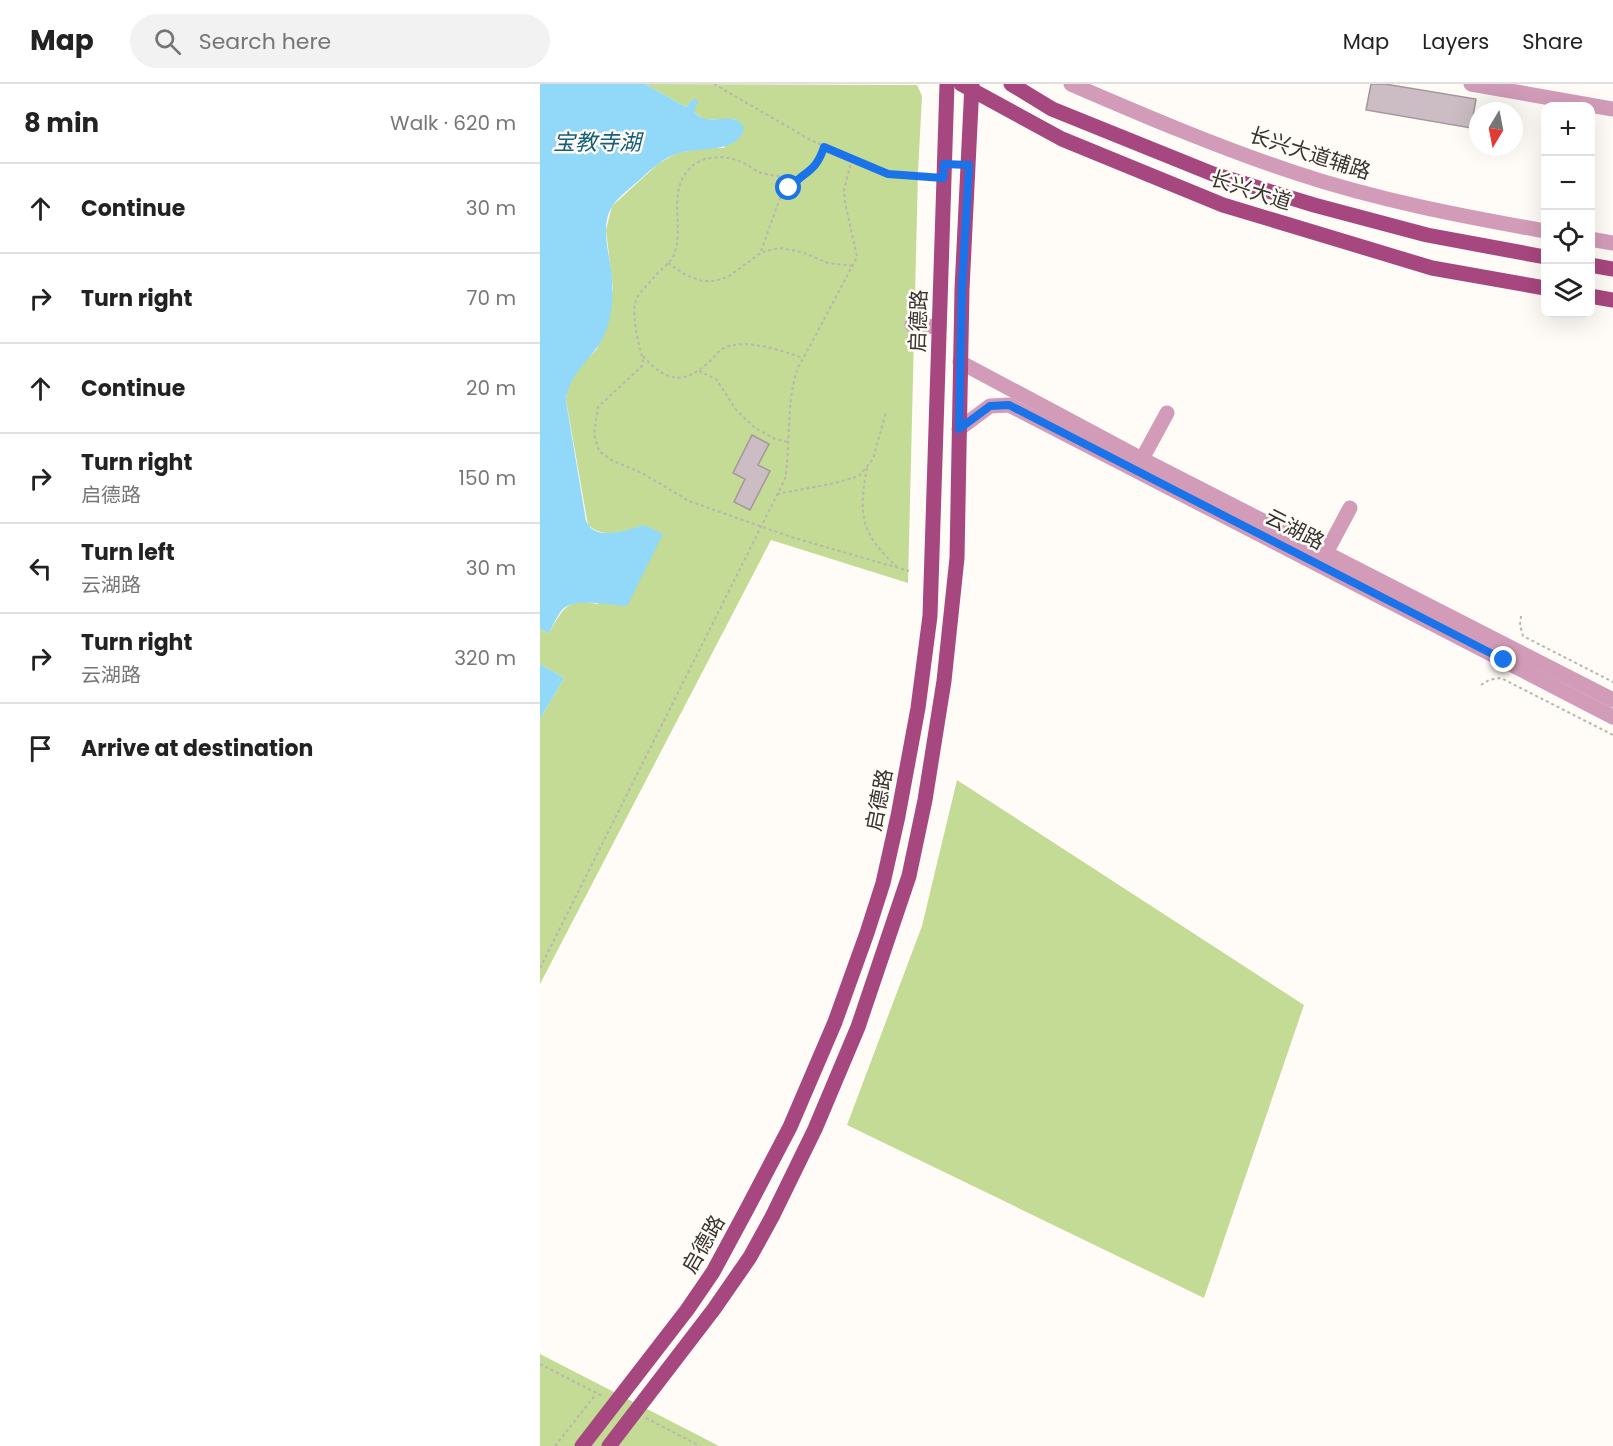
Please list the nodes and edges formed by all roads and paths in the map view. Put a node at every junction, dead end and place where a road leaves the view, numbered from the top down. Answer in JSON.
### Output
{"nodes":[{"id":1,"x":714,"y":84,"type":"edge"},
{"id":2,"x":947,"y":84,"type":"edge"},
{"id":3,"x":1011,"y":84,"type":"edge"},
{"id":4,"x":1071,"y":84,"type":"edge"},
{"id":5,"x":1471,"y":84,"type":"edge"},
{"id":6,"x":968,"y":86,"type":"edge"},
{"id":7,"x":1613,"y":109,"type":"edge"},
{"id":8,"x":824,"y":147,"type":"junction"},
{"id":9,"x":852,"y":159,"type":"junction"},
{"id":10,"x":969,"y":165,"type":"junction"},
{"id":11,"x":944,"y":171,"type":"junction"},
{"id":12,"x":799,"y":178,"type":"junction"},
{"id":13,"x":1541,"y":230,"type":"edge"},
{"id":14,"x":1595,"y":240,"type":"edge"},
{"id":15,"x":1613,"y":243,"type":"edge"},
{"id":16,"x":761,"y":253,"type":"junction"},
{"id":17,"x":1541,"y":255,"type":"edge"},
{"id":18,"x":668,"y":262,"type":"junction"},
{"id":19,"x":854,"y":266,"type":"junction"},
{"id":20,"x":1595,"y":266,"type":"edge"},
{"id":21,"x":1613,"y":269,"type":"edge"},
{"id":22,"x":1541,"y":287,"type":"edge"},
{"id":23,"x":1595,"y":297,"type":"edge"},
{"id":24,"x":1613,"y":300,"type":"edge"},
{"id":25,"x":912,"y":324,"type":"dead end"},
{"id":26,"x":939,"y":327,"type":"junction"},
{"id":27,"x":641,"y":354,"type":"junction"},
{"id":28,"x":803,"y":359,"type":"junction"},
{"id":29,"x":960,"y":362,"type":"junction"},
{"id":30,"x":699,"y":371,"type":"junction"},
{"id":31,"x":886,"y":412,"type":"dead end"},
{"id":32,"x":1167,"y":413,"type":"dead end"},
{"id":33,"x":959,"y":429,"type":"junction"},
{"id":34,"x":788,"y":442,"type":"junction"},
{"id":35,"x":1142,"y":459,"type":"junction"},
{"id":36,"x":867,"y":466,"type":"junction"},
{"id":37,"x":777,"y":494,"type":"junction"},
{"id":38,"x":1350,"y":508,"type":"dead end"},
{"id":39,"x":761,"y":527,"type":"junction"},
{"id":40,"x":1326,"y":553,"type":"junction"},
{"id":41,"x":900,"y":569,"type":"junction"},
{"id":42,"x":909,"y":571,"type":"dead end"},
{"id":43,"x":1521,"y":616,"type":"dead end"},
{"id":44,"x":1613,"y":682,"type":"edge"},
{"id":45,"x":1481,"y":685,"type":"dead end"},
{"id":46,"x":1613,"y":700,"type":"edge"},
{"id":47,"x":1613,"y":717,"type":"edge"},
{"id":48,"x":1613,"y":735,"type":"edge"},
{"id":49,"x":540,"y":968,"type":"edge"},
{"id":50,"x":693,"y":1302,"type":"junction"},
{"id":51,"x":711,"y":1314,"type":"junction"},
{"id":52,"x":597,"y":1393,"type":"dead end"},
{"id":53,"x":588,"y":1444,"type":"edge"},
{"id":54,"x":555,"y":1446,"type":"edge"},
{"id":55,"x":609,"y":1446,"type":"edge"}],
"edges":[{"from":1,"to":8,"type":"path"},
{"from":2,"to":11,"type":"main road","name":"启德路"},
{"from":3,"to":17,"type":"main road","name":"长兴大道"},
{"from":4,"to":13,"type":"street","name":"长兴大道辅路"},
{"from":5,"to":7,"type":"street"},
{"from":6,"to":10,"type":"main road","name":"启德路"},
{"from":6,"to":22,"type":"main road","name":"长兴大道"},
{"from":8,"to":9,"type":"path"},
{"from":8,"to":12,"type":"path"},
{"from":9,"to":11,"type":"path"},
{"from":9,"to":19,"type":"path"},
{"from":10,"to":11,"type":"main road"},
{"from":10,"to":29,"type":"main road","name":"启德路"},
{"from":11,"to":26,"type":"main road","name":"启德路"},
{"from":12,"to":16,"type":"path"},
{"from":12,"to":18,"type":"path"},
{"from":14,"to":15,"type":"street"},
{"from":16,"to":18,"type":"path"},
{"from":16,"to":19,"type":"path"},
{"from":18,"to":27,"type":"path"},
{"from":19,"to":28,"type":"path"},
{"from":20,"to":21,"type":"main road"},
{"from":23,"to":24,"type":"main road"},
{"from":25,"to":26,"type":"street"},
{"from":26,"to":50,"type":"main road","name":"启德路"},
{"from":27,"to":30,"type":"path"},
{"from":27,"to":39,"type":"path"},
{"from":28,"to":30,"type":"path"},
{"from":28,"to":34,"type":"path"},
{"from":29,"to":33,"type":"main road","name":"启德路"},
{"from":29,"to":35,"type":"street","name":"云湖路"},
{"from":30,"to":34,"type":"path"},
{"from":31,"to":36,"type":"path"},
{"from":32,"to":35,"type":"street"},
{"from":33,"to":47,"type":"street","name":"云湖路"},
{"from":33,"to":51,"type":"main road","name":"启德路"},
{"from":34,"to":37,"type":"path"},
{"from":35,"to":40,"type":"street","name":"云湖路"},
{"from":36,"to":37,"type":"path"},
{"from":36,"to":41,"type":"path"},
{"from":37,"to":39,"type":"path"},
{"from":38,"to":40,"type":"street"},
{"from":39,"to":41,"type":"path"},
{"from":39,"to":49,"type":"path"},
{"from":40,"to":46,"type":"street","name":"云湖路"},
{"from":41,"to":42,"type":"path"},
{"from":43,"to":44,"type":"path"},
{"from":45,"to":48,"type":"path"},
{"from":50,"to":51,"type":"main road"},
{"from":50,"to":53,"type":"main road","name":"启德路"},
{"from":51,"to":55,"type":"main road","name":"启德路"},
{"from":52,"to":54,"type":"path"}]}
